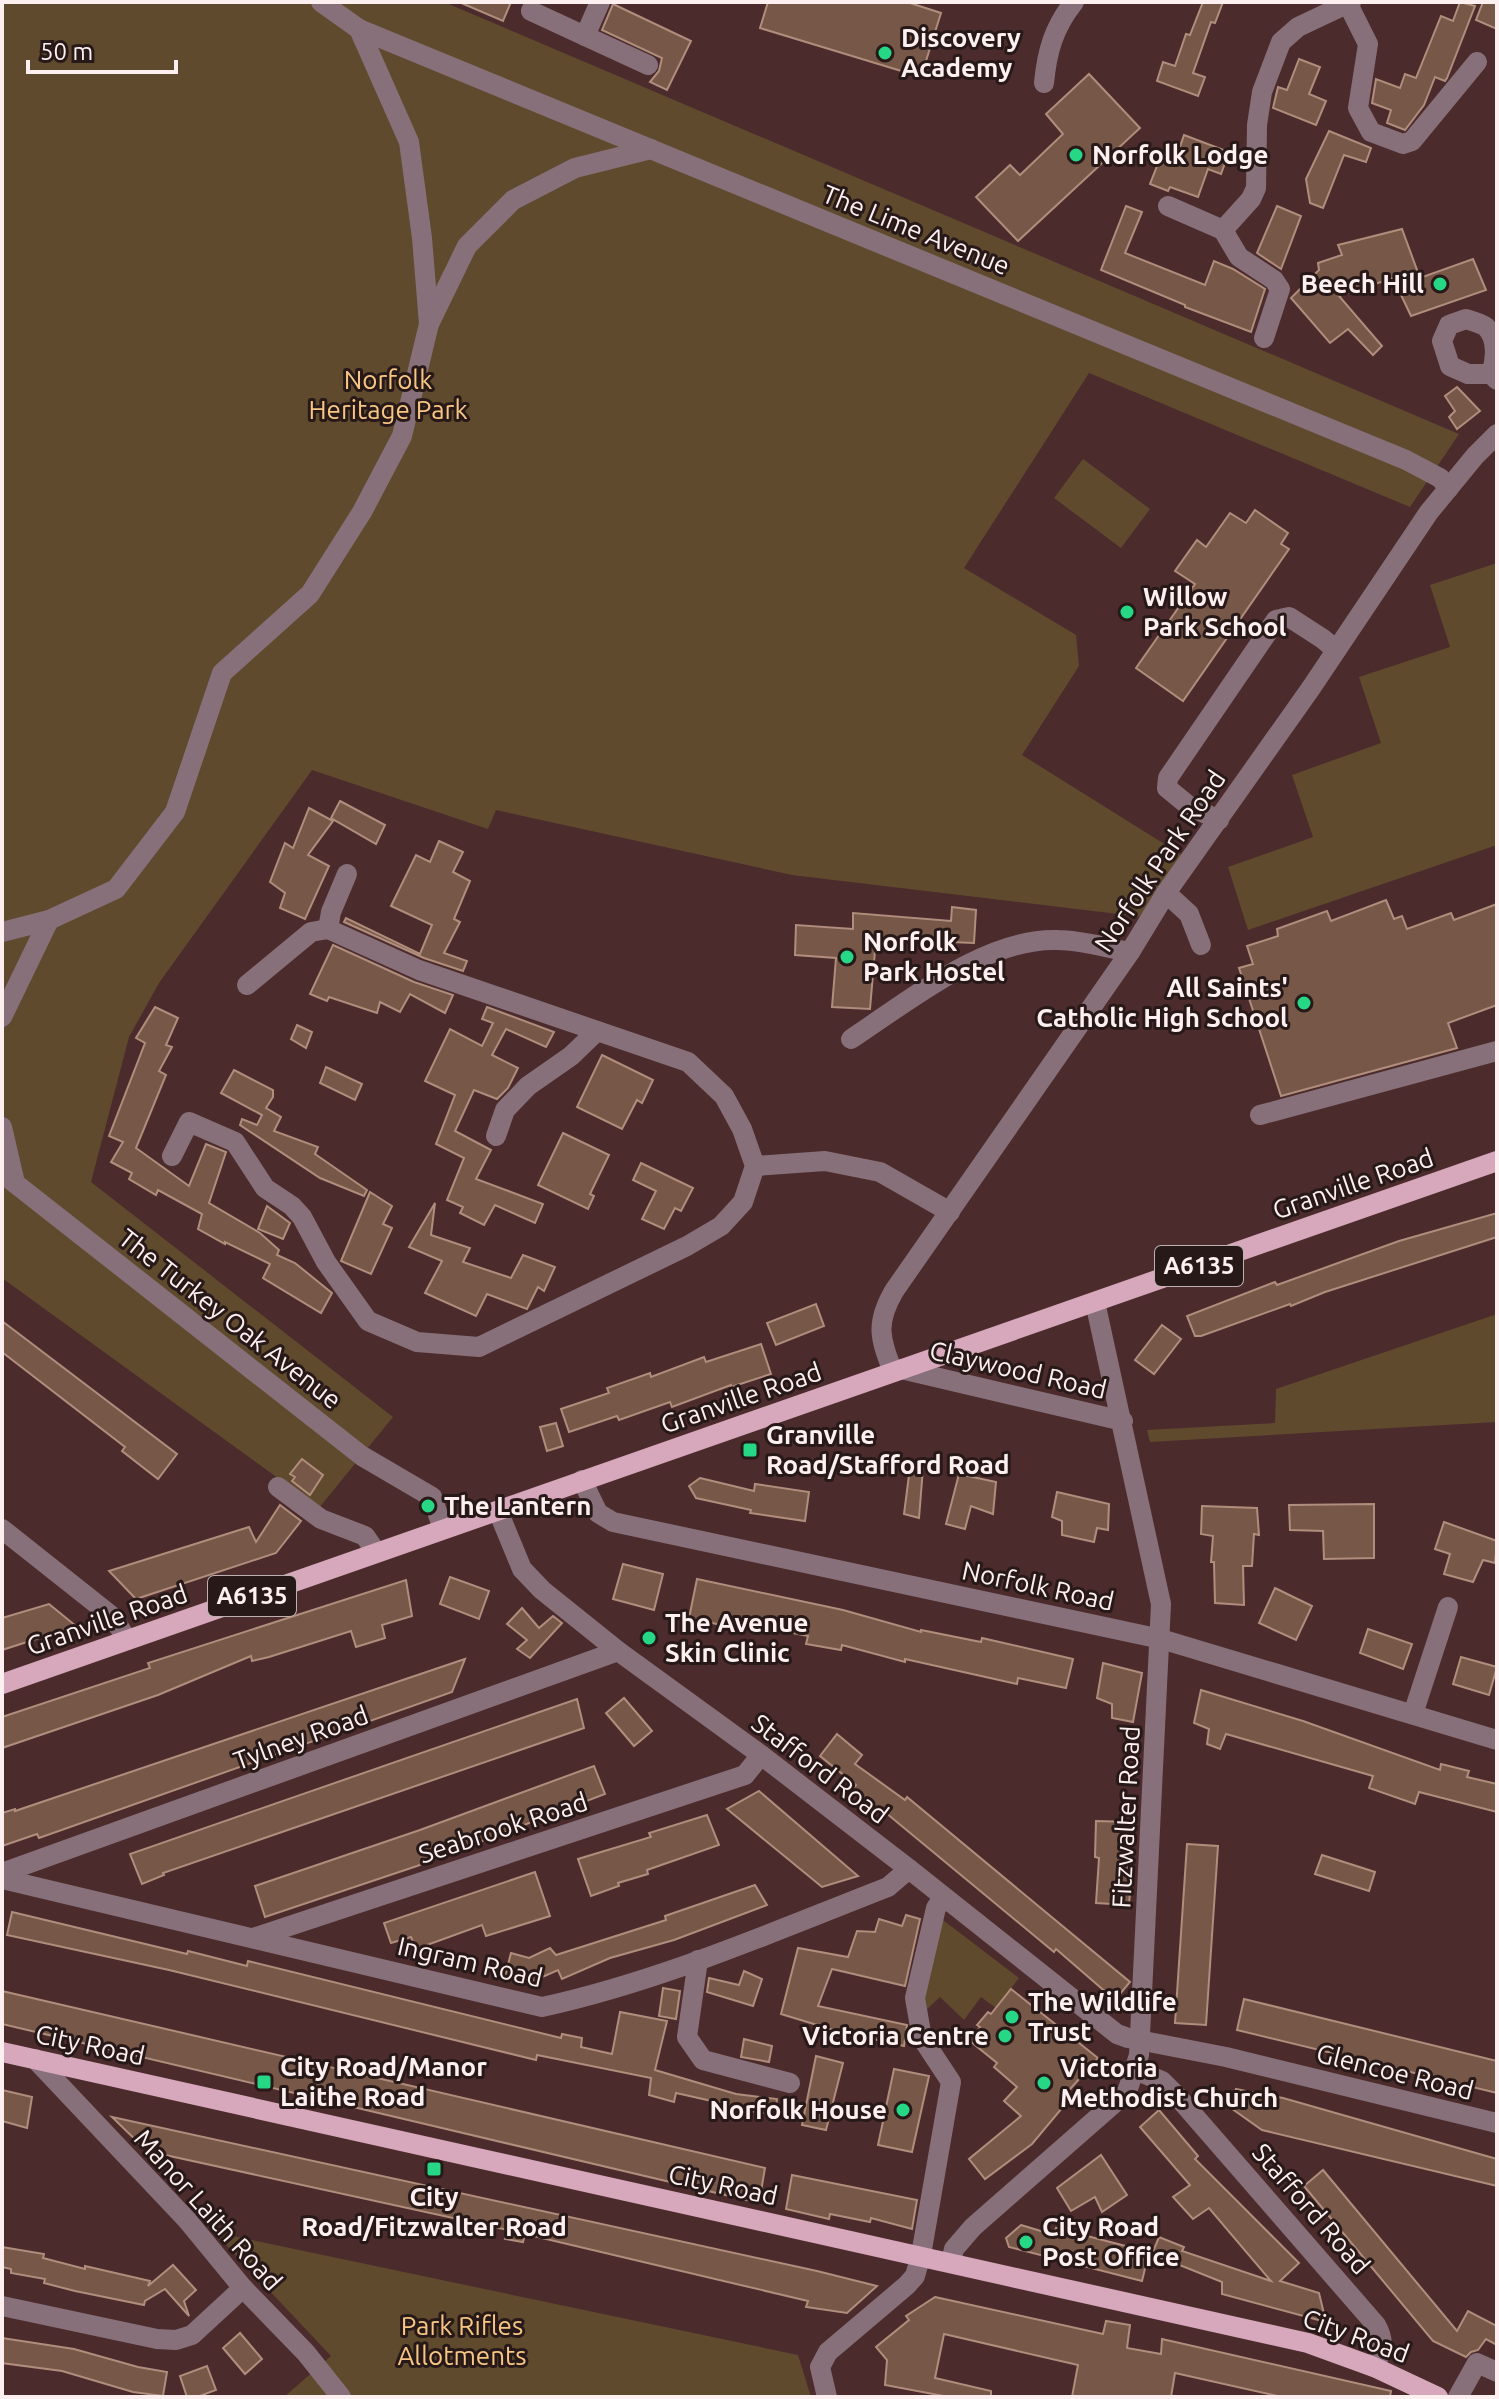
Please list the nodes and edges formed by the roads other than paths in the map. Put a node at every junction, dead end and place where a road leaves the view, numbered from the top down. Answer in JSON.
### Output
{"nodes":[{"id":1,"x":321,"y":2,"type":"edge"},
{"id":2,"x":600,"y":2,"type":"edge"},
{"id":3,"x":1074,"y":2,"type":"edge"},
{"id":4,"x":1350,"y":3,"type":"edge"},
{"id":5,"x":531,"y":11,"type":"dead end"},
{"id":6,"x":359,"y":29,"type":"junction"},
{"id":7,"x":585,"y":36,"type":"junction"},
{"id":8,"x":1477,"y":62,"type":"dead end"},
{"id":9,"x":648,"y":65,"type":"dead end"},
{"id":10,"x":1044,"y":83,"type":"dead end"},
{"id":11,"x":651,"y":149,"type":"junction"},
{"id":12,"x":1168,"y":206,"type":"dead end"},
{"id":13,"x":1223,"y":230,"type":"junction"},
{"id":14,"x":429,"y":324,"type":"junction"},
{"id":15,"x":1264,"y":338,"type":"dead end"},
{"id":16,"x":1497,"y":434,"type":"edge"},
{"id":17,"x":1449,"y":488,"type":"junction"},
{"id":18,"x":1336,"y":650,"type":"junction"},
{"id":19,"x":1219,"y":820,"type":"junction"},
{"id":20,"x":347,"y":874,"type":"dead end"},
{"id":21,"x":1166,"y":893,"type":"junction"},
{"id":22,"x":49,"y":920,"type":"junction"},
{"id":23,"x":328,"y":929,"type":"junction"},
{"id":24,"x":2,"y":932,"type":"edge"},
{"id":25,"x":1201,"y":945,"type":"dead end"},
{"id":26,"x":1130,"y":952,"type":"junction"},
{"id":27,"x":247,"y":985,"type":"dead end"},
{"id":28,"x":2,"y":1017,"type":"edge"},
{"id":29,"x":597,"y":1031,"type":"junction"},
{"id":30,"x":851,"y":1039,"type":"dead end"},
{"id":31,"x":1497,"y":1051,"type":"edge"},
{"id":32,"x":1260,"y":1115,"type":"dead end"},
{"id":33,"x":2,"y":1127,"type":"edge"},
{"id":34,"x":496,"y":1136,"type":"dead end"},
{"id":35,"x":172,"y":1156,"type":"dead end"},
{"id":36,"x":1497,"y":1161,"type":"edge"},
{"id":37,"x":755,"y":1166,"type":"junction"},
{"id":38,"x":9,"y":1178,"type":"edge"},
{"id":39,"x":950,"y":1212,"type":"junction"},
{"id":40,"x":1095,"y":1302,"type":"junction"},
{"id":41,"x":897,"y":1371,"type":"junction"},
{"id":42,"x":1123,"y":1421,"type":"junction"},
{"id":43,"x":582,"y":1480,"type":"junction"},
{"id":44,"x":278,"y":1487,"type":"dead end"},
{"id":45,"x":498,"y":1511,"type":"junction"},
{"id":46,"x":2,"y":1529,"type":"edge"},
{"id":47,"x":443,"y":1529,"type":"junction"},
{"id":48,"x":376,"y":1552,"type":"junction"},
{"id":49,"x":1448,"y":1607,"type":"dead end"},
{"id":50,"x":1161,"y":1639,"type":"junction"},
{"id":51,"x":127,"y":1640,"type":"junction"},
{"id":52,"x":618,"y":1651,"type":"junction"},
{"id":53,"x":2,"y":1684,"type":"edge"},
{"id":54,"x":1413,"y":1714,"type":"junction"},
{"id":55,"x":1497,"y":1740,"type":"edge"},
{"id":56,"x":761,"y":1755,"type":"junction"},
{"id":57,"x":909,"y":1869,"type":"junction"},
{"id":58,"x":2,"y":1873,"type":"edge"},
{"id":59,"x":2,"y":1879,"type":"edge"},
{"id":60,"x":943,"y":1898,"type":"junction"},
{"id":61,"x":253,"y":1938,"type":"junction"},
{"id":62,"x":698,"y":1960,"type":"junction"},
{"id":63,"x":1140,"y":2041,"type":"junction"},
{"id":64,"x":2,"y":2052,"type":"edge"},
{"id":65,"x":35,"y":2059,"type":"junction"},
{"id":66,"x":1135,"y":2070,"type":"junction"},
{"id":67,"x":790,"y":2083,"type":"dead end"},
{"id":68,"x":1497,"y":2123,"type":"edge"},
{"id":69,"x":921,"y":2255,"type":"junction"},
{"id":70,"x":951,"y":2262,"type":"junction"},
{"id":71,"x":243,"y":2288,"type":"junction"},
{"id":72,"x":2,"y":2306,"type":"edge"},
{"id":73,"x":1374,"y":2367,"type":"junction"},
{"id":74,"x":1497,"y":2372,"type":"edge"},
{"id":75,"x":1430,"y":2395,"type":"edge"},
{"id":76,"x":341,"y":2397,"type":"edge"},
{"id":77,"x":827,"y":2397,"type":"edge"},
{"id":78,"x":1458,"y":2397,"type":"edge"}],
"edges":[{"from":1,"to":6,"type":"street","name":"The Lime Avenue"},
{"from":2,"to":7,"type":"street"},
{"from":3,"to":10,"type":"street"},
{"from":4,"to":8,"type":"street"},
{"from":4,"to":13,"type":"street"},
{"from":5,"to":7,"type":"street"},
{"from":6,"to":11,"type":"street","name":"The Lime Avenue"},
{"from":6,"to":14,"type":"street"},
{"from":7,"to":9,"type":"street"},
{"from":11,"to":14,"type":"street"},
{"from":11,"to":17,"type":"street","name":"The Lime Avenue"},
{"from":12,"to":13,"type":"street"},
{"from":13,"to":15,"type":"street"},
{"from":14,"to":22,"type":"street"},
{"from":16,"to":17,"type":"street","name":"Norfolk Park Road"},
{"from":17,"to":18,"type":"street","name":"Norfolk Park Road"},
{"from":18,"to":19,"type":"street","name":"Norfolk Park Road"},
{"from":18,"to":19,"type":"street"},
{"from":19,"to":21,"type":"street","name":"Norfolk Park Road"},
{"from":20,"to":23,"type":"street"},
{"from":21,"to":25,"type":"street"},
{"from":21,"to":26,"type":"street","name":"Norfolk Park Road"},
{"from":22,"to":24,"type":"street"},
{"from":22,"to":28,"type":"street"},
{"from":23,"to":27,"type":"street"},
{"from":23,"to":29,"type":"street"},
{"from":26,"to":30,"type":"street"},
{"from":26,"to":39,"type":"street","name":"Norfolk Park Road"},
{"from":29,"to":34,"type":"street"},
{"from":29,"to":37,"type":"street"},
{"from":31,"to":32,"type":"street"},
{"from":33,"to":38,"type":"street"},
{"from":35,"to":37,"type":"street"},
{"from":36,"to":40,"type":"main road","name":"Granville Road","number":"A6135"},
{"from":37,"to":39,"type":"street"},
{"from":38,"to":47,"type":"street","name":"The Turkey Oak Avenue"},
{"from":39,"to":41,"type":"street","name":"Norfolk Park Road"},
{"from":40,"to":41,"type":"main road","name":"Granville Road","number":"A6135"},
{"from":40,"to":42,"type":"street","name":"Fitzwalter Road"},
{"from":41,"to":42,"type":"street","name":"Claywood Road"},
{"from":41,"to":43,"type":"main road","name":"Granville Road","number":"A6135"},
{"from":42,"to":50,"type":"street","name":"Fitzwalter Road"},
{"from":43,"to":45,"type":"main road","name":"Granville Road","number":"A6135"},
{"from":43,"to":50,"type":"street","name":"Norfolk Road"},
{"from":44,"to":48,"type":"street"},
{"from":45,"to":47,"type":"main road","name":"Granville Road","number":"A6135"},
{"from":45,"to":52,"type":"street","name":"Stafford Road"},
{"from":46,"to":51,"type":"street"},
{"from":47,"to":48,"type":"main road","name":"Granville Road","number":"A6135"},
{"from":48,"to":51,"type":"main road","name":"Granville Road","number":"A6135"},
{"from":49,"to":54,"type":"street"},
{"from":50,"to":54,"type":"street","name":"Norfolk Road"},
{"from":50,"to":63,"type":"street","name":"Fitzwalter Road"},
{"from":51,"to":53,"type":"main road","name":"Granville Road","number":"A6135"},
{"from":52,"to":56,"type":"street","name":"Stafford Road"},
{"from":52,"to":58,"type":"street","name":"Tylney Road"},
{"from":54,"to":55,"type":"street","name":"Norfolk Road"},
{"from":56,"to":57,"type":"street","name":"Stafford Road"},
{"from":56,"to":61,"type":"street","name":"Seabrook Road"},
{"from":57,"to":60,"type":"street","name":"Stafford Road"},
{"from":57,"to":62,"type":"street","name":"Ingram Road"},
{"from":59,"to":61,"type":"street","name":"Ingram Road"},
{"from":60,"to":63,"type":"street","name":"Stafford Road"},
{"from":60,"to":69,"type":"street"},
{"from":61,"to":62,"type":"street","name":"Ingram Road"},
{"from":62,"to":67,"type":"street"},
{"from":63,"to":66,"type":"street","name":"Fitzwalter Road"},
{"from":63,"to":68,"type":"street","name":"Glencoe Road"},
{"from":64,"to":65,"type":"main road","name":"City Road"},
{"from":65,"to":69,"type":"main road","name":"City Road"},
{"from":65,"to":71,"type":"street","name":"Manor Laith Road"},
{"from":66,"to":70,"type":"street","name":"Fitzwalter Road"},
{"from":66,"to":73,"type":"street","name":"Stafford Road"},
{"from":69,"to":70,"type":"main road","name":"City Road"},
{"from":69,"to":77,"type":"street"},
{"from":70,"to":73,"type":"main road","name":"City Road"},
{"from":71,"to":72,"type":"street"},
{"from":71,"to":76,"type":"street","name":"Manor Laith Road"},
{"from":73,"to":75,"type":"main road","name":"City Road"},
{"from":74,"to":78,"type":"street"}]}
